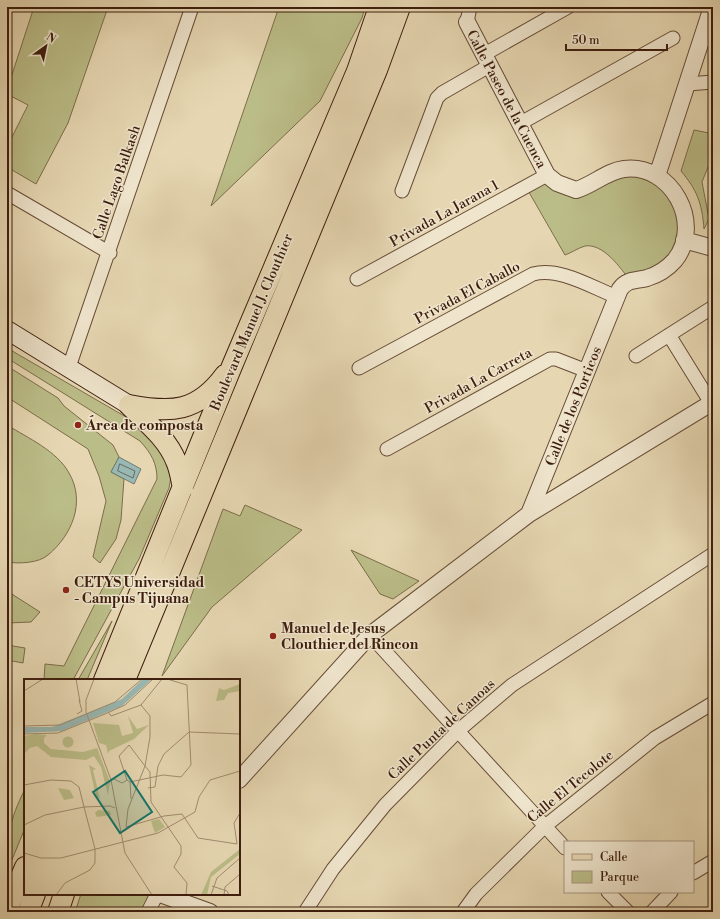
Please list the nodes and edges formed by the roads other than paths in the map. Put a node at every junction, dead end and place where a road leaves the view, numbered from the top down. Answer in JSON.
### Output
{"nodes":[{"id":1,"x":192,"y":7,"type":"edge"},
{"id":2,"x":379,"y":7,"type":"edge"},
{"id":3,"x":400,"y":7,"type":"edge"},
{"id":4,"x":568,"y":7,"type":"edge"},
{"id":5,"x":712,"y":7,"type":"edge"},
{"id":6,"x":468,"y":15,"type":"edge"},
{"id":7,"x":673,"y":38,"type":"dead end"},
{"id":8,"x":486,"y":61,"type":"junction"},
{"id":9,"x":713,"y":82,"type":"edge"},
{"id":10,"x":688,"y":84,"type":"junction"},
{"id":11,"x":519,"y":124,"type":"junction"},
{"id":12,"x":547,"y":175,"type":"junction"},
{"id":13,"x":658,"y":176,"type":"junction"},
{"id":14,"x":402,"y":190,"type":"dead end"},
{"id":15,"x":7,"y":193,"type":"edge"},
{"id":16,"x":684,"y":240,"type":"junction"},
{"id":17,"x":713,"y":248,"type":"edge"},
{"id":18,"x":110,"y":252,"type":"junction"},
{"id":19,"x":357,"y":279,"type":"dead end"},
{"id":20,"x":617,"y":297,"type":"junction"},
{"id":21,"x":713,"y":307,"type":"edge"},
{"id":22,"x":7,"y":330,"type":"edge"},
{"id":23,"x":669,"y":335,"type":"junction"},
{"id":24,"x":636,"y":356,"type":"dead end"},
{"id":25,"x":232,"y":366,"type":"junction"},
{"id":26,"x":69,"y":367,"type":"junction"},
{"id":27,"x":359,"y":368,"type":"dead end"},
{"id":28,"x":587,"y":370,"type":"junction"},
{"id":29,"x":712,"y":402,"type":"edge"},
{"id":30,"x":129,"y":405,"type":"junction"},
{"id":31,"x":387,"y":449,"type":"dead end"},
{"id":32,"x":183,"y":488,"type":"junction"},
{"id":33,"x":529,"y":514,"type":"junction"},
{"id":34,"x":186,"y":535,"type":"junction"},
{"id":35,"x":713,"y":554,"type":"edge"},
{"id":36,"x":370,"y":635,"type":"junction"},
{"id":37,"x":104,"y":679,"type":"edge"},
{"id":38,"x":125,"y":679,"type":"edge"},
{"id":39,"x":139,"y":679,"type":"edge"},
{"id":40,"x":713,"y":703,"type":"edge"},
{"id":41,"x":459,"y":730,"type":"junction"},
{"id":42,"x":242,"y":774,"type":"edge"},
{"id":43,"x":544,"y":827,"type":"junction"},
{"id":44,"x":564,"y":847,"type":"edge"},
{"id":45,"x":713,"y":861,"type":"edge"},
{"id":46,"x":24,"y":869,"type":"edge"},
{"id":47,"x":694,"y":872,"type":"edge"},
{"id":48,"x":609,"y":893,"type":"edge"},
{"id":49,"x":670,"y":893,"type":"edge"},
{"id":50,"x":35,"y":895,"type":"edge"},
{"id":51,"x":64,"y":895,"type":"edge"},
{"id":52,"x":158,"y":895,"type":"edge"},
{"id":53,"x":162,"y":895,"type":"edge"},
{"id":54,"x":7,"y":910,"type":"edge"},
{"id":55,"x":28,"y":912,"type":"edge"},
{"id":56,"x":58,"y":912,"type":"edge"},
{"id":57,"x":148,"y":912,"type":"edge"},
{"id":58,"x":210,"y":912,"type":"edge"},
{"id":59,"x":305,"y":912,"type":"edge"},
{"id":60,"x":463,"y":912,"type":"edge"},
{"id":61,"x":628,"y":912,"type":"edge"},
{"id":62,"x":652,"y":912,"type":"edge"}],
"edges":[{"from":1,"to":18,"type":"street","name":"Calle Lago Balkash"},
{"from":2,"to":25,"type":"main road","name":"Boulevard Manuel J. Clouthier"},
{"from":3,"to":34,"type":"main road","name":"Boulevard Manuel J. Clouthier"},
{"from":4,"to":8,"type":"street"},
{"from":5,"to":10,"type":"street"},
{"from":6,"to":8,"type":"street","name":"Calle Paseo de la Cuenca"},
{"from":7,"to":11,"type":"street"},
{"from":8,"to":11,"type":"street","name":"Calle Paseo de la Cuenca"},
{"from":8,"to":14,"type":"street"},
{"from":9,"to":10,"type":"street"},
{"from":10,"to":13,"type":"street"},
{"from":11,"to":12,"type":"street","name":"Calle Paseo de la Cuenca"},
{"from":12,"to":13,"type":"street"},
{"from":12,"to":19,"type":"street","name":"Privada La Jarana 1"},
{"from":13,"to":16,"type":"street"},
{"from":15,"to":18,"type":"street"},
{"from":16,"to":17,"type":"street"},
{"from":16,"to":20,"type":"street","name":"Calle de los Porticos"},
{"from":18,"to":26,"type":"street","name":"Calle Lago Balkash"},
{"from":20,"to":27,"type":"street","name":"Privada El Caballo"},
{"from":20,"to":28,"type":"street","name":"Calle de los Porticos"},
{"from":21,"to":23,"type":"street"},
{"from":22,"to":26,"type":"main road"},
{"from":23,"to":24,"type":"street"},
{"from":23,"to":29,"type":"street"},
{"from":25,"to":30,"type":"main road"},
{"from":25,"to":32,"type":"main road","name":"Boulevard Manuel J. Clouthier"},
{"from":26,"to":30,"type":"main road"},
{"from":28,"to":31,"type":"street","name":"Privada La Carreta"},
{"from":28,"to":33,"type":"street","name":"Calle de los Porticos"},
{"from":29,"to":33,"type":"street"},
{"from":30,"to":32,"type":"main road"},
{"from":32,"to":37,"type":"main road","name":"Boulevard Manuel J. Clouthier"},
{"from":33,"to":36,"type":"street"},
{"from":34,"to":38,"type":"main road","name":"Boulevard Manuel J. Clouthier"},
{"from":34,"to":39,"type":"main road"},
{"from":35,"to":41,"type":"street","name":"Calle Punta de Canoas"},
{"from":36,"to":41,"type":"street"},
{"from":36,"to":42,"type":"street"},
{"from":40,"to":43,"type":"street","name":"Calle El Tecolote"},
{"from":41,"to":43,"type":"street"},
{"from":41,"to":59,"type":"street","name":"Calle Punta de Canoas"},
{"from":43,"to":44,"type":"street"},
{"from":43,"to":60,"type":"street","name":"Calle El Tecolote"},
{"from":45,"to":47,"type":"street"},
{"from":46,"to":54,"type":"main road"},
{"from":48,"to":61,"type":"street"},
{"from":49,"to":62,"type":"street"},
{"from":50,"to":55,"type":"main road"},
{"from":51,"to":56,"type":"main road"},
{"from":52,"to":57,"type":"street"},
{"from":53,"to":58,"type":"street"}]}
